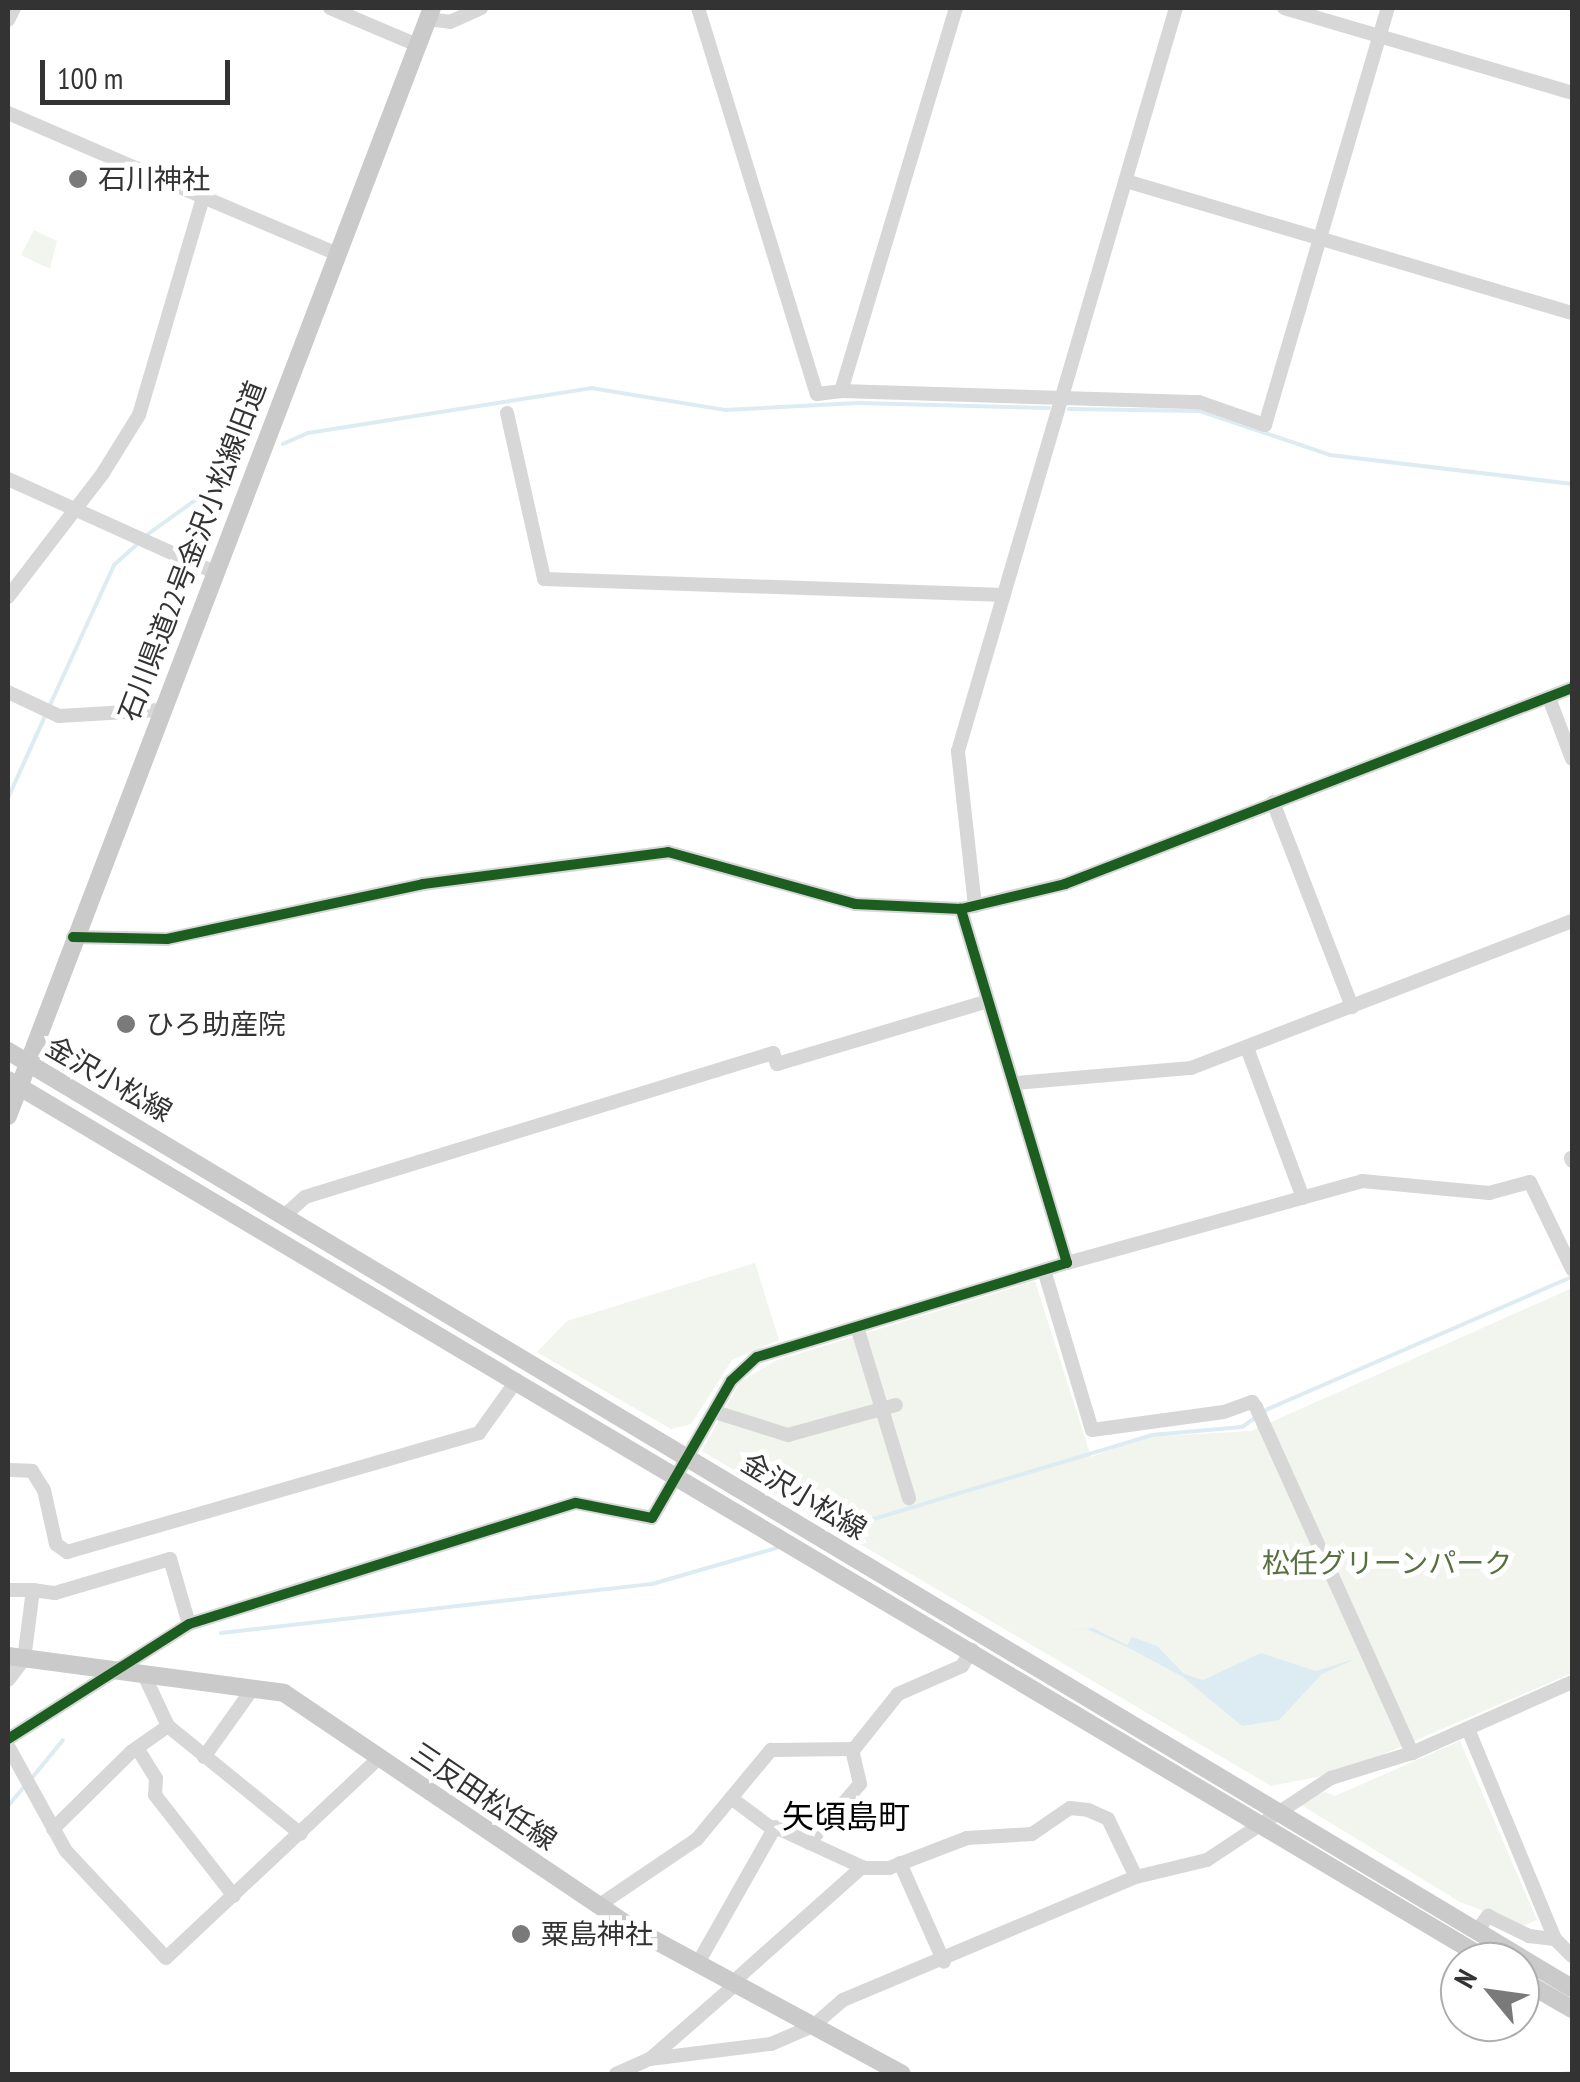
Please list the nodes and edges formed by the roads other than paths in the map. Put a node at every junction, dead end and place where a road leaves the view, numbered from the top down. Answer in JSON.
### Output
{"nodes":[{"id":1,"x":14,"y":8,"type":"edge"},
{"id":2,"x":330,"y":8,"type":"edge"},
{"id":3,"x":482,"y":8,"type":"edge"},
{"id":4,"x":698,"y":8,"type":"edge"},
{"id":5,"x":956,"y":8,"type":"edge"},
{"id":6,"x":1176,"y":8,"type":"edge"},
{"id":7,"x":1284,"y":8,"type":"edge"},
{"id":8,"x":1388,"y":8,"type":"edge"},
{"id":9,"x":430,"y":13,"type":"edge"},
{"id":10,"x":8,"y":20,"type":"edge"},
{"id":11,"x":1379,"y":37,"type":"junction"},
{"id":12,"x":418,"y":44,"type":"junction"},
{"id":13,"x":1572,"y":93,"type":"edge"},
{"id":14,"x":8,"y":114,"type":"edge"},
{"id":15,"x":1126,"y":181,"type":"junction"},
{"id":16,"x":203,"y":196,"type":"junction"},
{"id":17,"x":1320,"y":240,"type":"junction"},
{"id":18,"x":337,"y":254,"type":"junction"},
{"id":19,"x":1572,"y":314,"type":"edge"},
{"id":20,"x":841,"y":391,"type":"junction"},
{"id":21,"x":1064,"y":396,"type":"junction"},
{"id":22,"x":508,"y":413,"type":"dead end"},
{"id":23,"x":8,"y":479,"type":"edge"},
{"id":24,"x":72,"y":512,"type":"junction"},
{"id":25,"x":214,"y":572,"type":"junction"},
{"id":26,"x":1004,"y":595,"type":"junction"},
{"id":27,"x":8,"y":597,"type":"edge"},
{"id":28,"x":1572,"y":688,"type":"edge"},
{"id":29,"x":8,"y":692,"type":"edge"},
{"id":30,"x":1549,"y":698,"type":"junction"},
{"id":31,"x":160,"y":710,"type":"junction"},
{"id":32,"x":1572,"y":759,"type":"edge"},
{"id":33,"x":1273,"y":802,"type":"junction"},
{"id":34,"x":968,"y":908,"type":"junction"},
{"id":35,"x":1572,"y":921,"type":"edge"},
{"id":36,"x":73,"y":937,"type":"junction"},
{"id":37,"x":988,"y":1002,"type":"junction"},
{"id":38,"x":1352,"y":1008,"type":"junction"},
{"id":39,"x":1247,"y":1048,"type":"junction"},
{"id":40,"x":8,"y":1051,"type":"edge"},
{"id":41,"x":27,"y":1063,"type":"junction"},
{"id":42,"x":13,"y":1083,"type":"edge"},
{"id":43,"x":1015,"y":1083,"type":"junction"},
{"id":44,"x":8,"y":1116,"type":"edge"},
{"id":45,"x":1302,"y":1198,"type":"junction"},
{"id":46,"x":286,"y":1214,"type":"junction"},
{"id":47,"x":1068,"y":1264,"type":"junction"},
{"id":48,"x":1572,"y":1268,"type":"edge"},
{"id":49,"x":1044,"y":1270,"type":"junction"},
{"id":50,"x":856,"y":1327,"type":"junction"},
{"id":51,"x":517,"y":1380,"type":"junction"},
{"id":52,"x":889,"y":1407,"type":"junction"},
{"id":53,"x":716,"y":1412,"type":"junction"},
{"id":54,"x":690,"y":1458,"type":"junction"},
{"id":55,"x":8,"y":1470,"type":"edge"},
{"id":56,"x":680,"y":1476,"type":"junction"},
{"id":57,"x":909,"y":1498,"type":"dead end"},
{"id":58,"x":8,"y":1590,"type":"edge"},
{"id":59,"x":33,"y":1590,"type":"junction"},
{"id":60,"x":188,"y":1624,"type":"junction"},
{"id":61,"x":972,"y":1650,"type":"junction"},
{"id":62,"x":16,"y":1657,"type":"edge"},
{"id":63,"x":112,"y":1671,"type":"junction"},
{"id":64,"x":144,"y":1675,"type":"junction"},
{"id":65,"x":8,"y":1680,"type":"edge"},
{"id":66,"x":1572,"y":1682,"type":"edge"},
{"id":67,"x":253,"y":1688,"type":"junction"},
{"id":68,"x":168,"y":1726,"type":"junction"},
{"id":69,"x":1468,"y":1729,"type":"junction"},
{"id":70,"x":8,"y":1743,"type":"edge"},
{"id":71,"x":137,"y":1748,"type":"junction"},
{"id":72,"x":852,"y":1750,"type":"junction"},
{"id":73,"x":1412,"y":1753,"type":"junction"},
{"id":74,"x":204,"y":1757,"type":"junction"},
{"id":75,"x":379,"y":1758,"type":"junction"},
{"id":76,"x":731,"y":1798,"type":"junction"},
{"id":77,"x":1277,"y":1812,"type":"junction"},
{"id":78,"x":1260,"y":1823,"type":"junction"},
{"id":79,"x":53,"y":1828,"type":"junction"},
{"id":80,"x":774,"y":1830,"type":"junction"},
{"id":81,"x":301,"y":1834,"type":"junction"},
{"id":82,"x":809,"y":1843,"type":"junction"},
{"id":83,"x":900,"y":1863,"type":"junction"},
{"id":84,"x":862,"y":1867,"type":"junction"},
{"id":85,"x":1136,"y":1877,"type":"junction"},
{"id":86,"x":234,"y":1896,"type":"junction"},
{"id":87,"x":598,"y":1906,"type":"junction"},
{"id":88,"x":1477,"y":1931,"type":"junction"},
{"id":89,"x":1554,"y":1939,"type":"junction"},
{"id":90,"x":1458,"y":1942,"type":"edge"},
{"id":91,"x":1572,"y":1956,"type":"edge"},
{"id":92,"x":944,"y":1962,"type":"junction"},
{"id":93,"x":698,"y":1964,"type":"junction"},
{"id":94,"x":734,"y":1983,"type":"junction"},
{"id":95,"x":1572,"y":1988,"type":"edge"},
{"id":96,"x":1540,"y":1991,"type":"edge"},
{"id":97,"x":1572,"y":2009,"type":"edge"},
{"id":98,"x":813,"y":2026,"type":"junction"},
{"id":99,"x":650,"y":2059,"type":"junction"},
{"id":100,"x":616,"y":2074,"type":"edge"},
{"id":101,"x":902,"y":2074,"type":"edge"}],
"edges":[{"from":1,"to":10,"type":"street"},
{"from":2,"to":12,"type":"street"},
{"from":3,"to":9,"type":"street"},
{"from":4,"to":20,"type":"street"},
{"from":5,"to":20,"type":"street"},
{"from":6,"to":15,"type":"street"},
{"from":7,"to":11,"type":"street"},
{"from":8,"to":11,"type":"street"},
{"from":9,"to":12,"type":"main road","name":"石川県道22号金沢小松線旧道"},
{"from":11,"to":13,"type":"street"},
{"from":11,"to":17,"type":"street"},
{"from":12,"to":18,"type":"main road","name":"石川県道22号金沢小松線旧道"},
{"from":14,"to":16,"type":"street"},
{"from":15,"to":17,"type":"street"},
{"from":15,"to":21,"type":"street"},
{"from":16,"to":18,"type":"street"},
{"from":16,"to":24,"type":"street"},
{"from":17,"to":19,"type":"street"},
{"from":17,"to":21,"type":"street"},
{"from":18,"to":25,"type":"main road","name":"石川県道22号金沢小松線旧道"},
{"from":20,"to":21,"type":"street"},
{"from":21,"to":26,"type":"street"},
{"from":22,"to":26,"type":"street"},
{"from":23,"to":24,"type":"street"},
{"from":24,"to":25,"type":"street"},
{"from":24,"to":27,"type":"street"},
{"from":25,"to":31,"type":"main road","name":"石川県道22号金沢小松線旧道"},
{"from":26,"to":34,"type":"street"},
{"from":28,"to":30,"type":"street"},
{"from":29,"to":31,"type":"street"},
{"from":30,"to":32,"type":"street"},
{"from":30,"to":33,"type":"street"},
{"from":31,"to":36,"type":"main road","name":"石川県道22号金沢小松線旧道"},
{"from":33,"to":34,"type":"street"},
{"from":33,"to":38,"type":"street"},
{"from":34,"to":36,"type":"street"},
{"from":34,"to":37,"type":"street"},
{"from":35,"to":38,"type":"street"},
{"from":36,"to":41,"type":"main road","name":"石川県道22号金沢小松線旧道"},
{"from":37,"to":43,"type":"street"},
{"from":37,"to":46,"type":"street"},
{"from":38,"to":39,"type":"street"},
{"from":39,"to":43,"type":"street"},
{"from":39,"to":45,"type":"street"},
{"from":40,"to":41,"type":"main road","name":"金沢小松線"},
{"from":41,"to":42,"type":"main road","name":"石川県道22号金沢小松線旧道"},
{"from":41,"to":46,"type":"main road","name":"金沢小松線"},
{"from":42,"to":44,"type":"main road","name":"石川県道22号金沢小松線旧道"},
{"from":42,"to":51,"type":"main road","name":"金沢小松線"},
{"from":43,"to":47,"type":"street"},
{"from":45,"to":47,"type":"street"},
{"from":45,"to":48,"type":"street"},
{"from":46,"to":54,"type":"main road","name":"金沢小松線"},
{"from":47,"to":49,"type":"street"},
{"from":49,"to":50,"type":"street"},
{"from":49,"to":73,"type":"street"},
{"from":50,"to":52,"type":"street"},
{"from":50,"to":53,"type":"street"},
{"from":51,"to":55,"type":"street"},
{"from":51,"to":56,"type":"main road","name":"金沢小松線"},
{"from":52,"to":53,"type":"street"},
{"from":52,"to":57,"type":"street"},
{"from":53,"to":54,"type":"street"},
{"from":54,"to":56,"type":"street"},
{"from":54,"to":77,"type":"main road","name":"金沢小松線"},
{"from":56,"to":60,"type":"street"},
{"from":56,"to":61,"type":"main road","name":"金沢小松線"},
{"from":58,"to":59,"type":"street"},
{"from":59,"to":60,"type":"street"},
{"from":59,"to":62,"type":"street"},
{"from":60,"to":63,"type":"street"},
{"from":61,"to":72,"type":"street"},
{"from":61,"to":78,"type":"main road","name":"金沢小松線"},
{"from":62,"to":63,"type":"main road","name":"三反田松任線"},
{"from":62,"to":65,"type":"street"},
{"from":63,"to":64,"type":"main road","name":"三反田松任線"},
{"from":63,"to":70,"type":"street"},
{"from":64,"to":67,"type":"main road","name":"三反田松任線"},
{"from":64,"to":68,"type":"street"},
{"from":66,"to":69,"type":"street"},
{"from":67,"to":74,"type":"street"},
{"from":67,"to":75,"type":"main road","name":"三反田松任線"},
{"from":68,"to":71,"type":"street"},
{"from":68,"to":74,"type":"street"},
{"from":69,"to":73,"type":"street"},
{"from":69,"to":89,"type":"street"},
{"from":70,"to":79,"type":"street"},
{"from":71,"to":79,"type":"street"},
{"from":71,"to":86,"type":"street"},
{"from":72,"to":76,"type":"street"},
{"from":72,"to":82,"type":"street"},
{"from":73,"to":77,"type":"street"},
{"from":74,"to":81,"type":"street"},
{"from":75,"to":81,"type":"street"},
{"from":75,"to":87,"type":"main road","name":"三反田松任線"},
{"from":76,"to":80,"type":"street"},
{"from":76,"to":87,"type":"street"},
{"from":77,"to":78,"type":"street"},
{"from":77,"to":88,"type":"main road","name":"金沢小松線"},
{"from":78,"to":85,"type":"street"},
{"from":78,"to":90,"type":"main road","name":"金沢小松線"},
{"from":79,"to":86,"type":"street"},
{"from":80,"to":82,"type":"street"},
{"from":80,"to":93,"type":"street"},
{"from":81,"to":86,"type":"street"},
{"from":82,"to":84,"type":"street"},
{"from":83,"to":84,"type":"street"},
{"from":83,"to":85,"type":"street"},
{"from":83,"to":92,"type":"street"},
{"from":84,"to":94,"type":"street"},
{"from":85,"to":92,"type":"street"},
{"from":87,"to":93,"type":"main road","name":"三反田松任線"},
{"from":88,"to":89,"type":"street"},
{"from":88,"to":95,"type":"main road","name":"金沢小松線"},
{"from":89,"to":91,"type":"street"},
{"from":92,"to":98,"type":"street"},
{"from":93,"to":94,"type":"main road","name":"三反田松任線"},
{"from":94,"to":98,"type":"main road","name":"三反田松任線"},
{"from":94,"to":99,"type":"street"},
{"from":96,"to":97,"type":"main road"},
{"from":98,"to":99,"type":"street"},
{"from":98,"to":101,"type":"main road","name":"三反田松任線"},
{"from":99,"to":100,"type":"street"}]}
